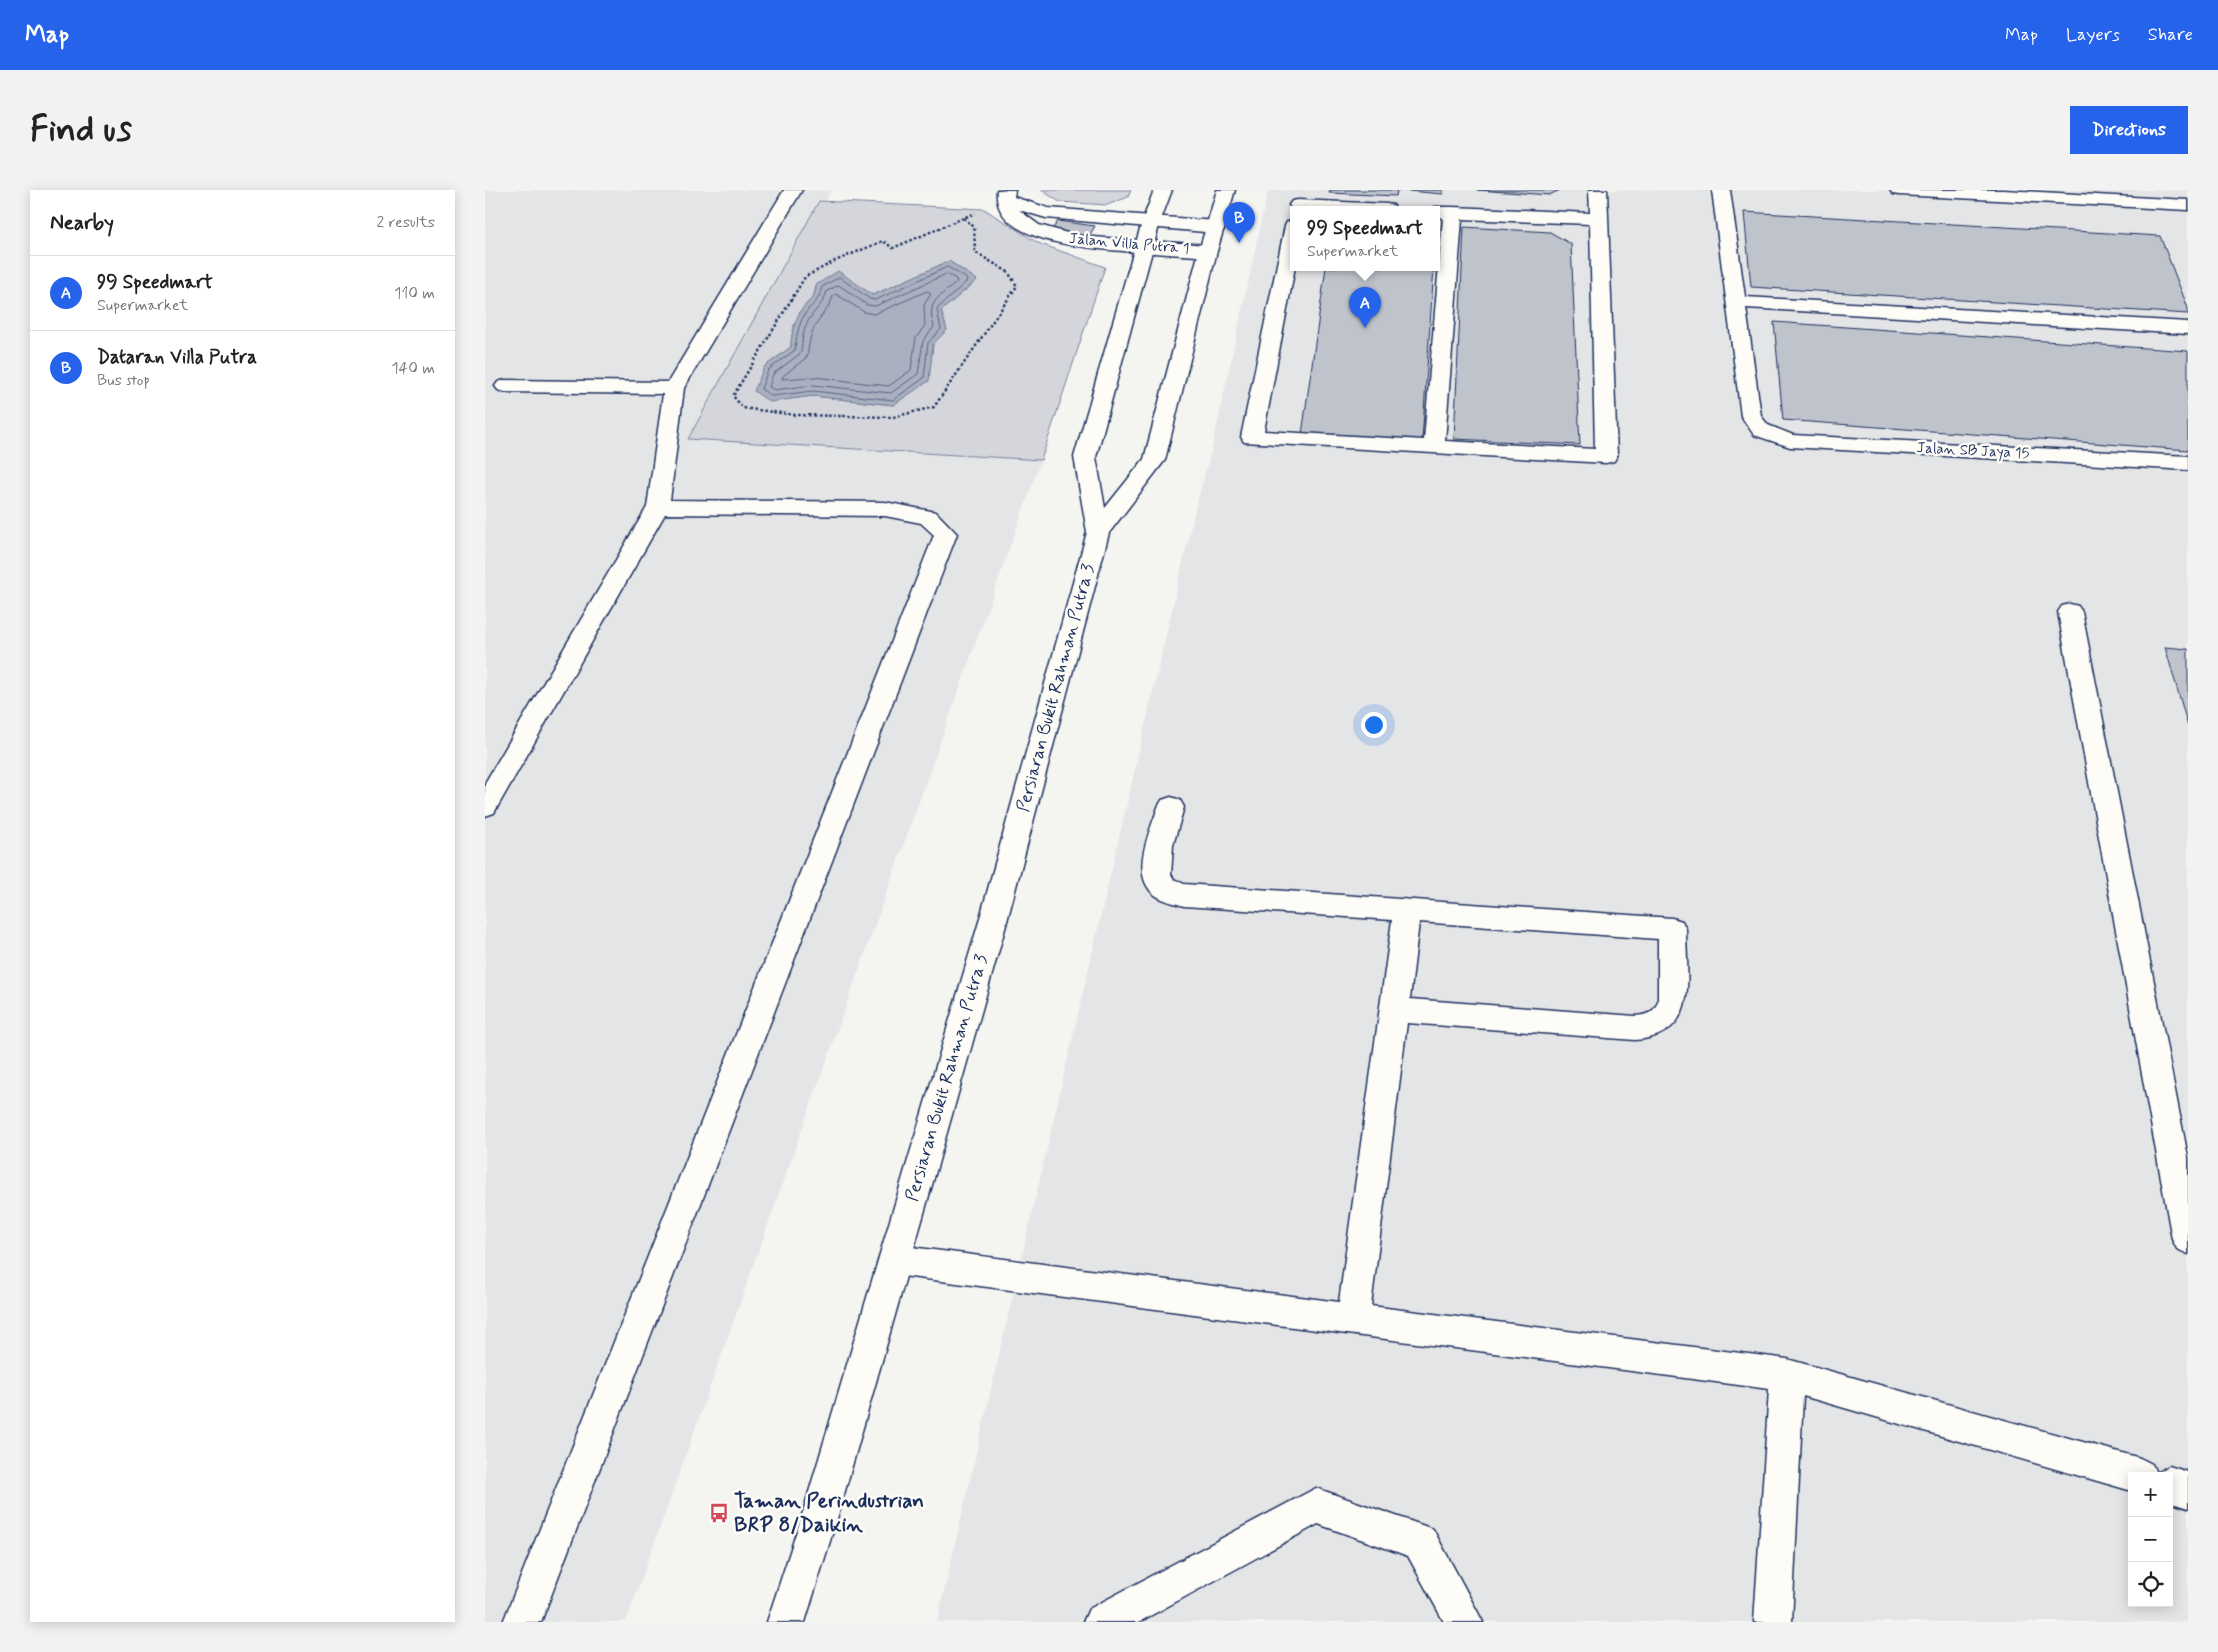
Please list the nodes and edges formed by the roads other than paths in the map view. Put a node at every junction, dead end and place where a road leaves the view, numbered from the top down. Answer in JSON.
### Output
{"nodes":[{"id":1,"x":793,"y":190,"type":"edge"},
{"id":2,"x":1163,"y":190,"type":"edge"},
{"id":3,"x":1226,"y":190,"type":"edge"},
{"id":4,"x":1598,"y":190,"type":"edge"},
{"id":5,"x":1721,"y":190,"type":"edge"},
{"id":6,"x":1899,"y":190,"type":"edge"},
{"id":7,"x":1006,"y":195,"type":"edge"},
{"id":8,"x":1299,"y":201,"type":"edge"},
{"id":9,"x":1354,"y":206,"type":"edge"},
{"id":10,"x":2187,"y":208,"type":"edge"},
{"id":11,"x":1444,"y":212,"type":"edge"},
{"id":12,"x":1111,"y":219,"type":"junction"},
{"id":13,"x":1599,"y":220,"type":"junction"},
{"id":14,"x":1151,"y":222,"type":"junction"},
{"id":15,"x":1216,"y":227,"type":"junction"},
{"id":16,"x":1104,"y":244,"type":"junction"},
{"id":17,"x":1290,"y":246,"type":"edge"},
{"id":18,"x":1145,"y":247,"type":"junction"},
{"id":19,"x":1208,"y":251,"type":"junction"},
{"id":20,"x":1735,"y":302,"type":"junction"},
{"id":21,"x":2188,"y":328,"type":"edge"},
{"id":22,"x":505,"y":386,"type":"dead end"},
{"id":23,"x":674,"y":388,"type":"junction"},
{"id":24,"x":1434,"y":447,"type":"junction"},
{"id":25,"x":2188,"y":463,"type":"edge"},
{"id":26,"x":659,"y":507,"type":"junction"},
{"id":27,"x":1098,"y":532,"type":"junction"},
{"id":28,"x":2070,"y":612,"type":"dead end"},
{"id":29,"x":485,"y":806,"type":"edge"},
{"id":30,"x":1171,"y":807,"type":"dead end"},
{"id":31,"x":1407,"y":910,"type":"junction"},
{"id":32,"x":1395,"y":1010,"type":"junction"},
{"id":33,"x":2188,"y":1239,"type":"edge"},
{"id":34,"x":895,"y":1260,"type":"junction"},
{"id":35,"x":1353,"y":1319,"type":"junction"},
{"id":36,"x":1787,"y":1375,"type":"junction"},
{"id":37,"x":2128,"y":1473,"type":"edge"},
{"id":38,"x":2173,"y":1485,"type":"edge"},
{"id":39,"x":2188,"y":1490,"type":"edge"},
{"id":40,"x":522,"y":1622,"type":"edge"},
{"id":41,"x":786,"y":1622,"type":"edge"},
{"id":42,"x":1102,"y":1622,"type":"edge"},
{"id":43,"x":1464,"y":1622,"type":"edge"},
{"id":44,"x":1773,"y":1622,"type":"edge"}],
"edges":[{"from":1,"to":23,"type":"street"},
{"from":2,"to":14,"type":"street","name":"Persiaran Bukit Rahman Putra 3"},
{"from":3,"to":15,"type":"street","name":"Persiaran Bukit Rahman Putra 3"},
{"from":4,"to":13,"type":"street"},
{"from":5,"to":20,"type":"street"},
{"from":6,"to":10,"type":"street"},
{"from":7,"to":12,"type":"street","name":"Jalan Villa Putra 1"},
{"from":7,"to":16,"type":"street","name":"Jalan Villa Putra 1"},
{"from":8,"to":9,"type":"street"},
{"from":11,"to":13,"type":"street"},
{"from":11,"to":24,"type":"street"},
{"from":12,"to":14,"type":"street","name":"Jalan Villa Putra 1"},
{"from":12,"to":16,"type":"street"},
{"from":13,"to":24,"type":"street"},
{"from":14,"to":15,"type":"street","name":"Jalan Villa Putra 1"},
{"from":14,"to":18,"type":"street","name":"Persiaran Bukit Rahman Putra 3"},
{"from":15,"to":19,"type":"street","name":"Persiaran Bukit Rahman Putra 3"},
{"from":16,"to":18,"type":"street","name":"Jalan Villa Putra 1"},
{"from":17,"to":24,"type":"street"},
{"from":18,"to":19,"type":"street","name":"Jalan Villa Putra 1"},
{"from":18,"to":27,"type":"street","name":"Persiaran Bukit Rahman Putra 3"},
{"from":19,"to":27,"type":"street","name":"Persiaran Bukit Rahman Putra 3"},
{"from":20,"to":21,"type":"street"},
{"from":20,"to":25,"type":"street","name":"Jalan SB Jaya 15"},
{"from":22,"to":23,"type":"street"},
{"from":23,"to":26,"type":"street"},
{"from":26,"to":29,"type":"street"},
{"from":26,"to":40,"type":"street"},
{"from":27,"to":34,"type":"street","name":"Persiaran Bukit Rahman Putra 3"},
{"from":28,"to":33,"type":"street"},
{"from":30,"to":31,"type":"street"},
{"from":31,"to":32,"type":"street"},
{"from":31,"to":32,"type":"street"},
{"from":32,"to":35,"type":"street"},
{"from":34,"to":35,"type":"street"},
{"from":34,"to":41,"type":"street","name":"Persiaran Bukit Rahman Putra 3"},
{"from":35,"to":36,"type":"street"},
{"from":36,"to":37,"type":"street"},
{"from":36,"to":44,"type":"street"},
{"from":38,"to":39,"type":"street"},
{"from":42,"to":43,"type":"street"}]}
